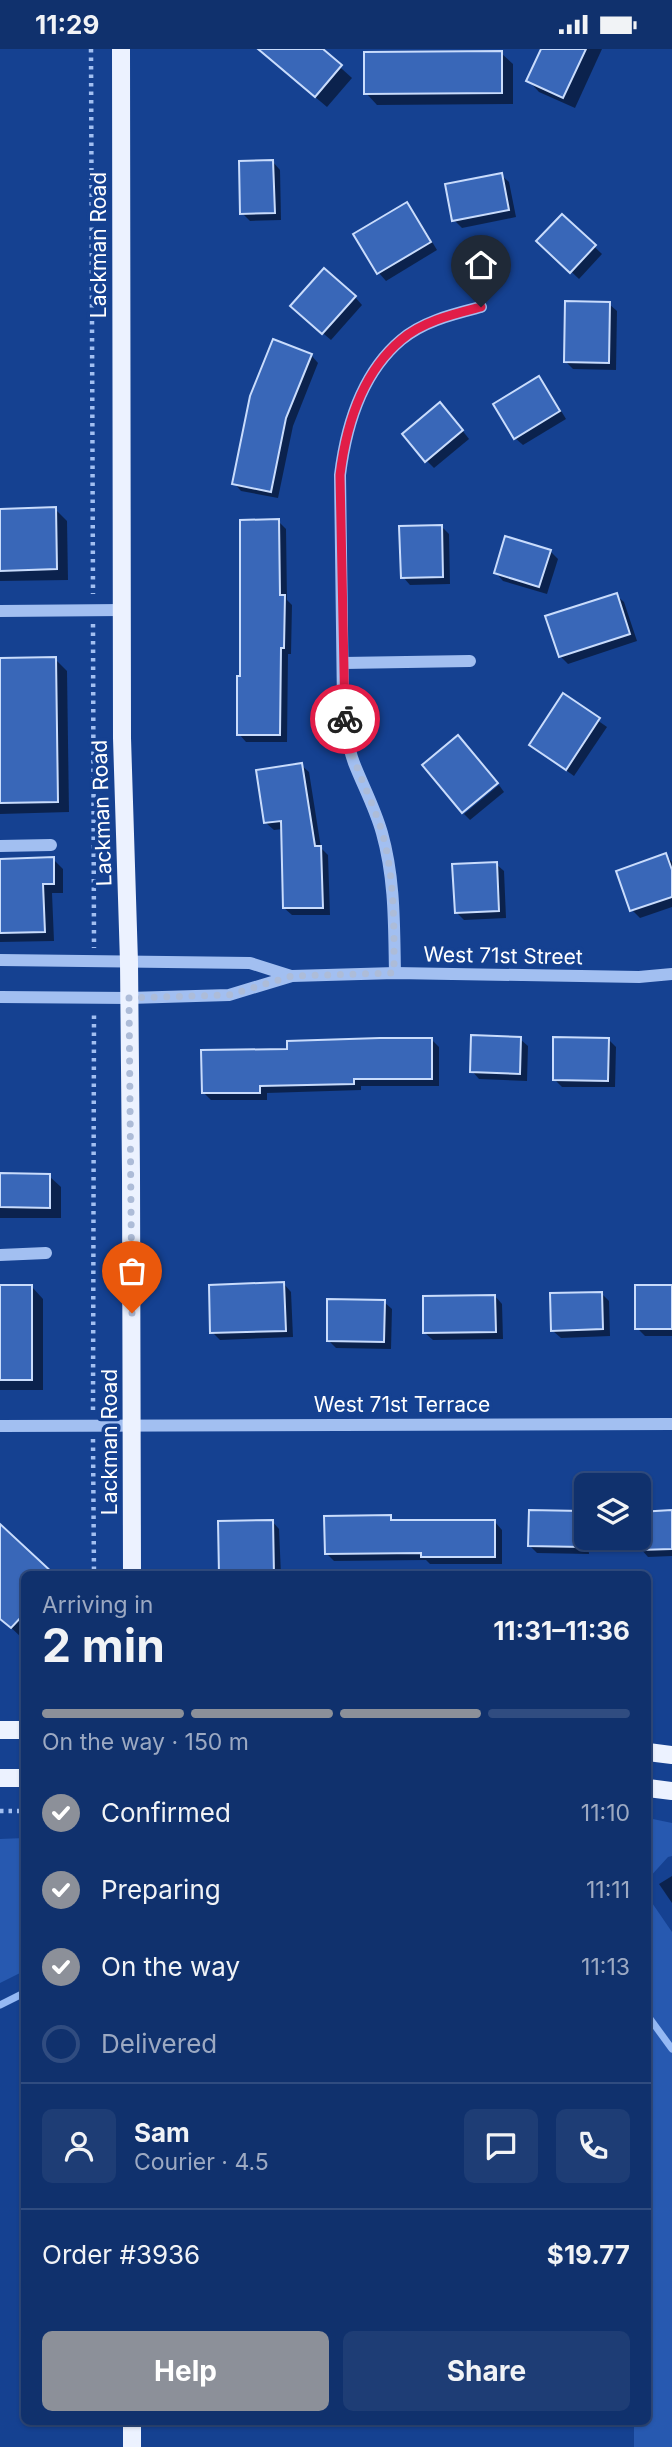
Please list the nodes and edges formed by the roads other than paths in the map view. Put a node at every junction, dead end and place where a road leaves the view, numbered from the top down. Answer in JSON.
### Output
{"nodes":[{"id":1,"x":121,"y":49,"type":"edge"},
{"id":2,"x":481,"y":307,"type":"dead end"},
{"id":3,"x":122,"y":610,"type":"junction"},
{"id":4,"x":0,"y":611,"type":"edge"},
{"id":5,"x":470,"y":661,"type":"dead end"},
{"id":6,"x":343,"y":663,"type":"junction"},
{"id":7,"x":51,"y":845,"type":"dead end"},
{"id":8,"x":0,"y":846,"type":"edge"},
{"id":9,"x":0,"y":960,"type":"edge"},
{"id":10,"x":128,"y":962,"type":"junction"},
{"id":11,"x":394,"y":973,"type":"junction"},
{"id":12,"x":672,"y":974,"type":"edge"},
{"id":13,"x":292,"y":976,"type":"junction"},
{"id":14,"x":0,"y":997,"type":"edge"},
{"id":15,"x":129,"y":998,"type":"junction"},
{"id":16,"x":46,"y":1253,"type":"dead end"},
{"id":17,"x":0,"y":1255,"type":"edge"},
{"id":18,"x":133,"y":1425,"type":"junction"},
{"id":19,"x":672,"y":1425,"type":"edge"},
{"id":20,"x":0,"y":1426,"type":"edge"},
{"id":21,"x":132,"y":1571,"type":"edge"},
{"id":22,"x":0,"y":1730,"type":"edge"},
{"id":23,"x":21,"y":1730,"type":"edge"},
{"id":24,"x":651,"y":1752,"type":"edge"},
{"id":25,"x":672,"y":1755,"type":"edge"},
{"id":26,"x":0,"y":1778,"type":"edge"},
{"id":27,"x":21,"y":1778,"type":"edge"},
{"id":28,"x":651,"y":1789,"type":"edge"},
{"id":29,"x":672,"y":1791,"type":"edge"},
{"id":30,"x":132,"y":2425,"type":"edge"},
{"id":31,"x":132,"y":2447,"type":"edge"}],
"edges":[{"from":1,"to":3,"type":"main road","name":"Lackman Road"},
{"from":2,"to":6,"type":"street"},
{"from":3,"to":4,"type":"street"},
{"from":3,"to":10,"type":"main road","name":"Lackman Road"},
{"from":5,"to":6,"type":"street"},
{"from":6,"to":11,"type":"street"},
{"from":7,"to":8,"type":"street"},
{"from":9,"to":10,"type":"street","name":"West 71st Street"},
{"from":10,"to":13,"type":"street","name":"West 71st Street"},
{"from":10,"to":15,"type":"main road","name":"Lackman Road"},
{"from":11,"to":12,"type":"street","name":"West 71st Street"},
{"from":11,"to":13,"type":"street","name":"West 71st Street"},
{"from":13,"to":15,"type":"street","name":"West 71st Street"},
{"from":14,"to":15,"type":"street","name":"West 71st Street"},
{"from":15,"to":18,"type":"main road","name":"Lackman Road"},
{"from":16,"to":17,"type":"street"},
{"from":18,"to":19,"type":"street","name":"West 71st Terrace"},
{"from":18,"to":20,"type":"street","name":"West 71st Terrace"},
{"from":18,"to":21,"type":"main road","name":"Lackman Road"},
{"from":22,"to":23,"type":"main road"},
{"from":24,"to":25,"type":"main road"},
{"from":26,"to":27,"type":"main road"},
{"from":28,"to":29,"type":"main road"},
{"from":30,"to":31,"type":"main road"}]}
